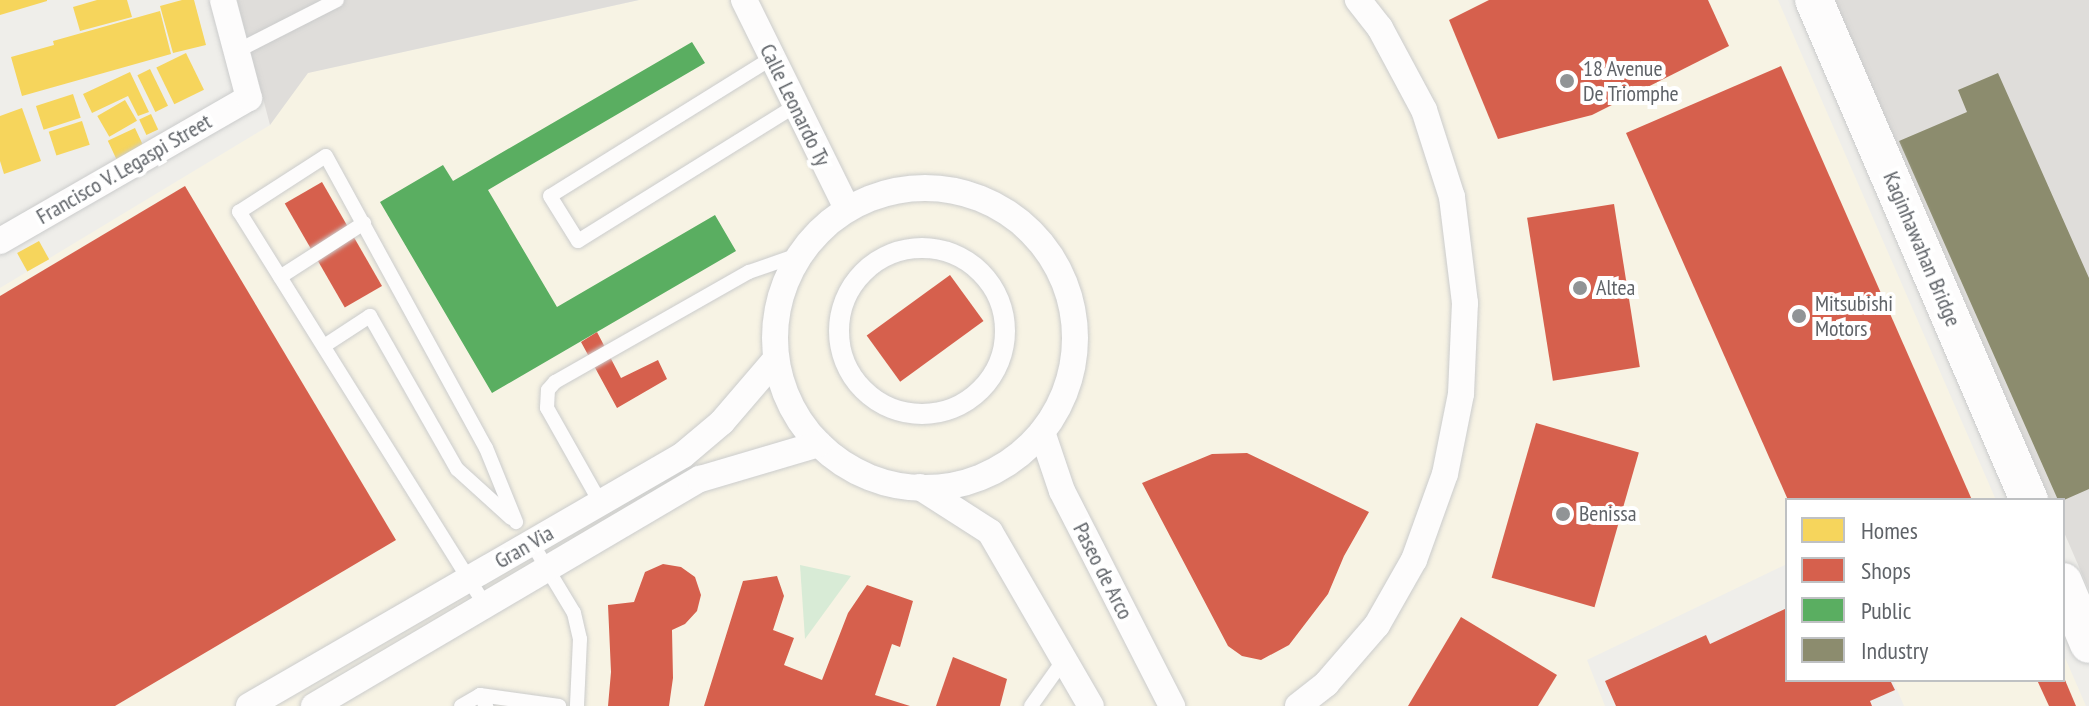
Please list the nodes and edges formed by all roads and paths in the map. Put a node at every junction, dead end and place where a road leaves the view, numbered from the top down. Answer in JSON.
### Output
{"nodes":[{"id":1,"x":223,"y":0,"type":"edge"},
{"id":2,"x":337,"y":0,"type":"edge"},
{"id":3,"x":744,"y":0,"type":"edge"},
{"id":4,"x":1358,"y":0,"type":"edge"},
{"id":5,"x":1814,"y":0,"type":"edge"},
{"id":6,"x":237,"y":51,"type":"junction"},
{"id":7,"x":772,"y":58,"type":"junction"},
{"id":8,"x":795,"y":106,"type":"junction"},
{"id":9,"x":847,"y":208,"type":"junction"},
{"id":10,"x":364,"y":223,"type":"junction"},
{"id":11,"x":0,"y":241,"type":"edge"},
{"id":12,"x":798,"y":255,"type":"junction"},
{"id":13,"x":877,"y":261,"type":"joint"},
{"id":14,"x":280,"y":277,"type":"junction"},
{"id":15,"x":324,"y":346,"type":"junction"},
{"id":16,"x":776,"y":359,"type":"junction"},
{"id":17,"x":1042,"y":432,"type":"junction"},
{"id":18,"x":819,"y":444,"type":"junction"},
{"id":19,"x":920,"y":487,"type":"junction"},
{"id":20,"x":2028,"y":498,"type":"edge"},
{"id":21,"x":600,"y":502,"type":"junction"},
{"id":22,"x":524,"y":532,"type":"junction"},
{"id":23,"x":548,"y":568,"type":"junction"},
{"id":24,"x":470,"y":579,"type":"junction"},
{"id":25,"x":2065,"y":587,"type":"edge"},
{"id":26,"x":485,"y":605,"type":"junction"},
{"id":27,"x":2089,"y":644,"type":"edge"},
{"id":28,"x":1063,"y":661,"type":"junction"},
{"id":29,"x":483,"y":700,"type":"edge"},
{"id":30,"x":249,"y":706,"type":"edge"},
{"id":31,"x":314,"y":706,"type":"edge"},
{"id":32,"x":461,"y":706,"type":"edge"},
{"id":33,"x":559,"y":706,"type":"edge"},
{"id":34,"x":577,"y":706,"type":"edge"},
{"id":35,"x":1031,"y":706,"type":"edge"},
{"id":36,"x":1091,"y":706,"type":"edge"},
{"id":37,"x":1172,"y":706,"type":"edge"},
{"id":38,"x":1298,"y":706,"type":"edge"}],
"edges":[{"from":1,"to":6,"type":"street"},
{"from":2,"to":6,"type":"lane"},
{"from":3,"to":7,"type":"street","name":"Calle Leonardo Ty"},
{"from":4,"to":38,"type":"street"},
{"from":5,"to":20,"type":"main road","name":"Kaginhawahan Bridge"},
{"from":6,"to":11,"type":"street","name":"Francisco V. Legaspi Street"},
{"from":7,"to":8,"type":"street","name":"Calle Leonardo Ty"},
{"from":7,"to":8,"type":"lane"},
{"from":8,"to":9,"type":"street","name":"Calle Leonardo Ty"},
{"from":9,"to":12,"type":"street"},
{"from":9,"to":17,"type":"street"},
{"from":10,"to":14,"type":"lane"},
{"from":10,"to":14,"type":"lane"},
{"from":10,"to":22,"type":"lane"},
{"from":12,"to":16,"type":"street"},
{"from":12,"to":21,"type":"lane"},
{"from":13,"to":13,"type":"street"},
{"from":14,"to":15,"type":"lane"},
{"from":15,"to":22,"type":"lane"},
{"from":15,"to":24,"type":"lane"},
{"from":16,"to":18,"type":"street"},
{"from":16,"to":21,"type":"street","name":"Gran Via"},
{"from":17,"to":19,"type":"street"},
{"from":17,"to":37,"type":"street","name":"Paseo de Arco"},
{"from":18,"to":19,"type":"street"},
{"from":18,"to":23,"type":"street","name":"Gran Via"},
{"from":19,"to":28,"type":"street"},
{"from":21,"to":22,"type":"street","name":"Gran Via"},
{"from":22,"to":23,"type":"lane"},
{"from":22,"to":24,"type":"street","name":"Gran Via"},
{"from":23,"to":26,"type":"street","name":"Gran Via"},
{"from":23,"to":34,"type":"lane"},
{"from":24,"to":26,"type":"lane"},
{"from":24,"to":30,"type":"street","name":"Gran Via"},
{"from":25,"to":27,"type":"main road"},
{"from":26,"to":31,"type":"street","name":"Gran Via"},
{"from":28,"to":35,"type":"lane"},
{"from":28,"to":36,"type":"street"},
{"from":29,"to":32,"type":"lane"},
{"from":29,"to":33,"type":"lane"}]}
